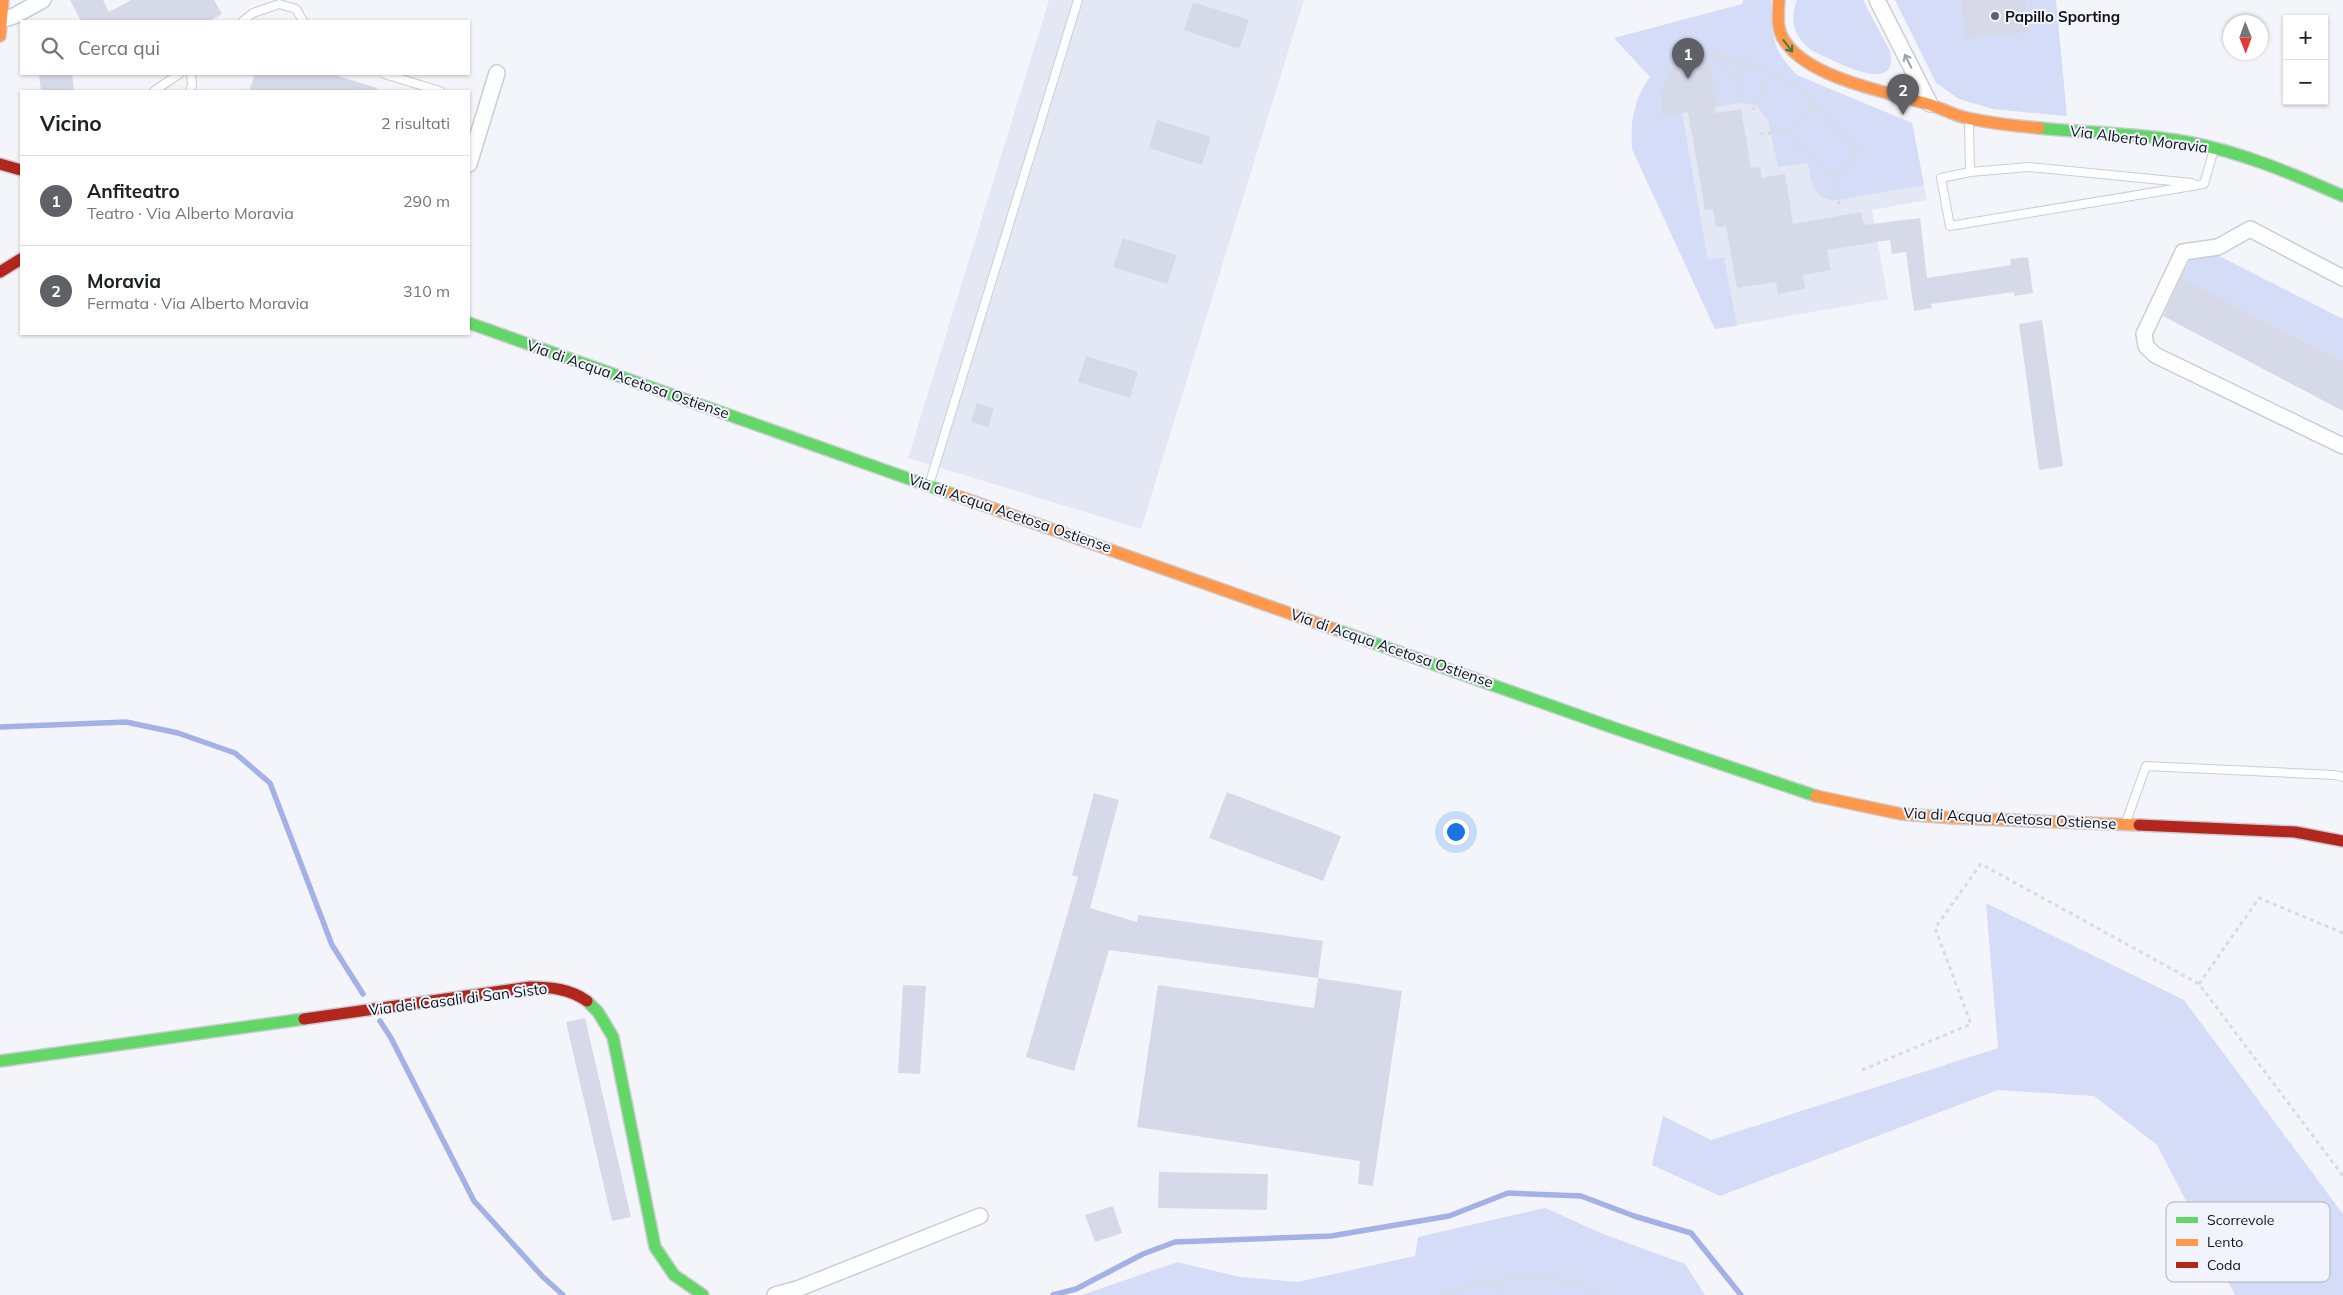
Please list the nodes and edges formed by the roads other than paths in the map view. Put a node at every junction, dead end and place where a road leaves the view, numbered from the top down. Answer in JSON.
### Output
{"nodes":[{"id":1,"x":3,"y":0,"type":"edge"},
{"id":2,"x":43,"y":0,"type":"edge"},
{"id":3,"x":1078,"y":0,"type":"edge"},
{"id":4,"x":1779,"y":0,"type":"edge"},
{"id":5,"x":1877,"y":0,"type":"edge"},
{"id":6,"x":2,"y":20,"type":"junction"},
{"id":7,"x":244,"y":20,"type":"edge"},
{"id":8,"x":302,"y":20,"type":"edge"},
{"id":9,"x":0,"y":36,"type":"edge"},
{"id":10,"x":498,"y":73,"type":"dead end"},
{"id":11,"x":178,"y":75,"type":"edge"},
{"id":12,"x":191,"y":75,"type":"edge"},
{"id":13,"x":387,"y":75,"type":"edge"},
{"id":14,"x":156,"y":90,"type":"edge"},
{"id":15,"x":190,"y":90,"type":"edge"},
{"id":16,"x":437,"y":90,"type":"edge"},
{"id":17,"x":1930,"y":104,"type":"junction"},
{"id":18,"x":1969,"y":119,"type":"junction"},
{"id":19,"x":2214,"y":148,"type":"junction"},
{"id":20,"x":470,"y":161,"type":"edge"},
{"id":21,"x":0,"y":164,"type":"edge"},
{"id":22,"x":20,"y":170,"type":"edge"},
{"id":23,"x":1970,"y":172,"type":"junction"},
{"id":24,"x":2204,"y":184,"type":"junction"},
{"id":25,"x":2343,"y":196,"type":"edge"},
{"id":26,"x":20,"y":260,"type":"edge"},
{"id":27,"x":0,"y":272,"type":"edge"},
{"id":28,"x":2343,"y":278,"type":"edge"},
{"id":29,"x":470,"y":323,"type":"edge"},
{"id":30,"x":2343,"y":446,"type":"edge"},
{"id":31,"x":929,"y":485,"type":"junction"},
{"id":32,"x":2343,"y":777,"type":"edge"},
{"id":33,"x":2126,"y":824,"type":"junction"},
{"id":34,"x":2343,"y":841,"type":"edge"},
{"id":35,"x":0,"y":1062,"type":"edge"},
{"id":36,"x":980,"y":1216,"type":"dead end"},
{"id":37,"x":798,"y":1292,"type":"edge"},
{"id":38,"x":703,"y":1295,"type":"edge"},
{"id":39,"x":775,"y":1295,"type":"edge"}],
"edges":[{"from":1,"to":6,"type":"street"},
{"from":2,"to":6,"type":"street"},
{"from":3,"to":31,"type":"lane"},
{"from":4,"to":17,"type":"street","name":"Via Alberto Moravia","one_way":true},
{"from":17,"to":5,"type":"street","one_way":true},
{"from":6,"to":9,"type":"street"},
{"from":7,"to":8,"type":"lane"},
{"from":10,"to":20,"type":"street"},
{"from":11,"to":14,"type":"lane"},
{"from":12,"to":15,"type":"lane"},
{"from":13,"to":16,"type":"lane"},
{"from":17,"to":18,"type":"street","name":"Via Alberto Moravia"},
{"from":18,"to":19,"type":"street","name":"Via Alberto Moravia"},
{"from":18,"to":23,"type":"lane"},
{"from":19,"to":24,"type":"lane"},
{"from":19,"to":25,"type":"street","name":"Via Alberto Moravia"},
{"from":21,"to":22,"type":"street"},
{"from":23,"to":24,"type":"lane"},
{"from":23,"to":24,"type":"lane"},
{"from":26,"to":27,"type":"street"},
{"from":28,"to":30,"type":"street"},
{"from":29,"to":31,"type":"street","name":"Via di Acqua Acetosa Ostiense"},
{"from":31,"to":33,"type":"street","name":"Via di Acqua Acetosa Ostiense"},
{"from":32,"to":33,"type":"lane"},
{"from":33,"to":34,"type":"street","name":"Via di Acqua Acetosa Ostiense"},
{"from":35,"to":38,"type":"street","name":"Via dei Casali di San Sisto"},
{"from":36,"to":37,"type":"street"},
{"from":37,"to":39,"type":"street"}]}
